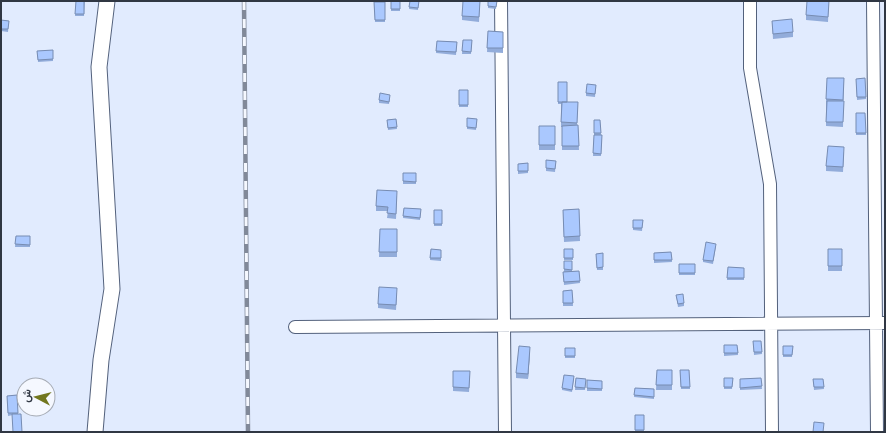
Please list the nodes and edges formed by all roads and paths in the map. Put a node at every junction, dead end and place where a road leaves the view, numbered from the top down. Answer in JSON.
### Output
{"nodes":[{"id":1,"x":107,"y":1,"type":"edge"},
{"id":2,"x":501,"y":1,"type":"edge"},
{"id":3,"x":750,"y":1,"type":"edge"},
{"id":4,"x":874,"y":1,"type":"edge"},
{"id":5,"x":880,"y":323,"type":"edge"},
{"id":6,"x":771,"y":324,"type":"junction"},
{"id":7,"x":504,"y":326,"type":"junction"},
{"id":8,"x":295,"y":327,"type":"dead end"},
{"id":9,"x":95,"y":432,"type":"edge"},
{"id":10,"x":505,"y":432,"type":"edge"},
{"id":11,"x":772,"y":432,"type":"edge"},
{"id":12,"x":877,"y":432,"type":"edge"}],
"edges":[{"from":1,"to":9,"type":"street"},
{"from":2,"to":7,"type":"street"},
{"from":3,"to":6,"type":"street"},
{"from":4,"to":5,"type":"street"},
{"from":5,"to":6,"type":"street"},
{"from":5,"to":12,"type":"street"},
{"from":6,"to":7,"type":"street"},
{"from":6,"to":11,"type":"street"},
{"from":7,"to":8,"type":"street"},
{"from":7,"to":10,"type":"street"}]}
